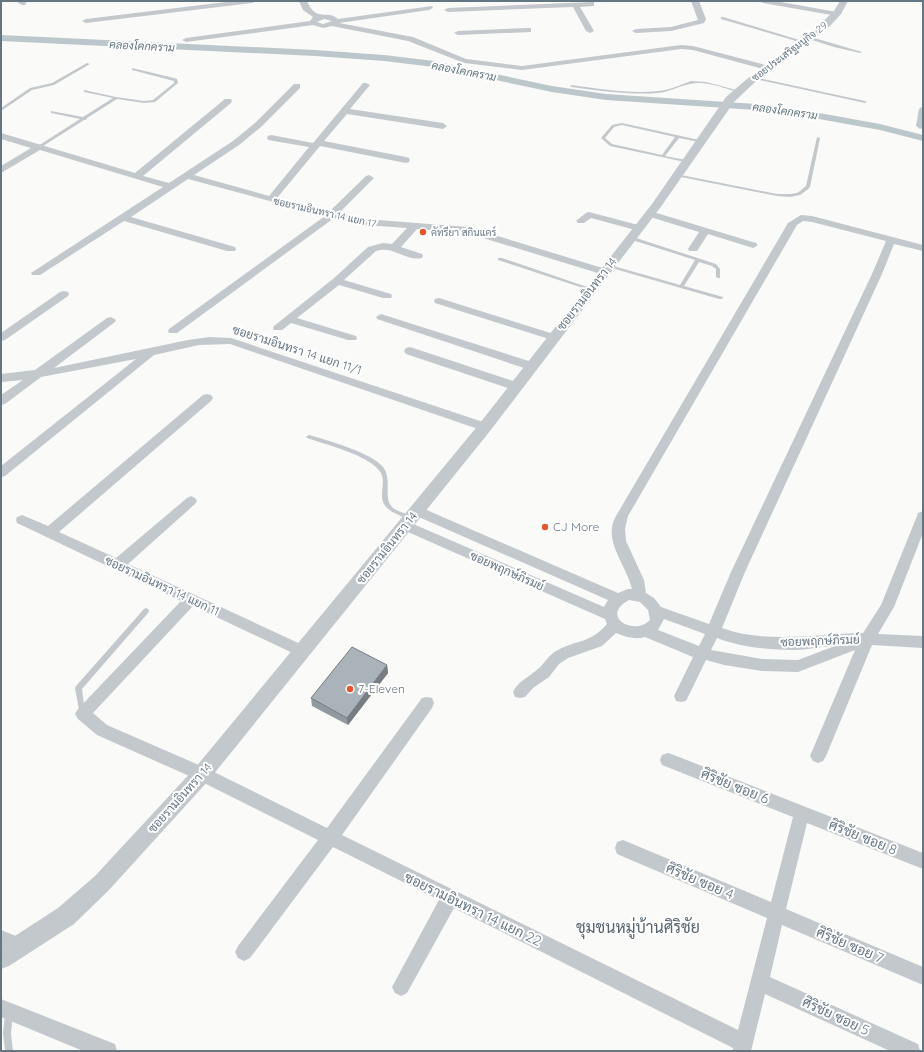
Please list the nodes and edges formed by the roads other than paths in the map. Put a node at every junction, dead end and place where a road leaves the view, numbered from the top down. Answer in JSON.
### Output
{"nodes":[{"id":1,"x":252,"y":1,"type":"edge"},
{"id":2,"x":303,"y":1,"type":"edge"},
{"id":3,"x":696,"y":1,"type":"edge"},
{"id":4,"x":763,"y":1,"type":"edge"},
{"id":5,"x":844,"y":1,"type":"edge"},
{"id":6,"x":591,"y":4,"type":"dead end"},
{"id":7,"x":576,"y":6,"type":"junction"},
{"id":8,"x":519,"y":7,"type":"edge"},
{"id":9,"x":428,"y":8,"type":"dead end"},
{"id":10,"x":448,"y":10,"type":"dead end"},
{"id":11,"x":837,"y":14,"type":"junction"},
{"id":12,"x":722,"y":18,"type":"dead end"},
{"id":13,"x":316,"y":20,"type":"junction"},
{"id":14,"x":86,"y":21,"type":"dead end"},
{"id":15,"x":334,"y":23,"type":"junction"},
{"id":16,"x":590,"y":31,"type":"dead end"},
{"id":17,"x":636,"y":31,"type":"dead end"},
{"id":18,"x":458,"y":33,"type":"dead end"},
{"id":19,"x":531,"y":38,"type":"dead end"},
{"id":20,"x":186,"y":40,"type":"dead end"},
{"id":21,"x":807,"y":40,"type":"junction"},
{"id":22,"x":860,"y":52,"type":"dead end"},
{"id":23,"x":88,"y":64,"type":"dead end"},
{"id":24,"x":767,"y":68,"type":"junction"},
{"id":25,"x":133,"y":69,"type":"dead end"},
{"id":26,"x":755,"y":78,"type":"junction"},
{"id":27,"x":297,"y":86,"type":"dead end"},
{"id":28,"x":366,"y":86,"type":"dead end"},
{"id":29,"x":572,"y":86,"type":"dead end"},
{"id":30,"x":85,"y":91,"type":"dead end"},
{"id":31,"x":734,"y":95,"type":"junction"},
{"id":32,"x":116,"y":98,"type":"junction"},
{"id":33,"x":228,"y":101,"type":"dead end"},
{"id":34,"x":865,"y":102,"type":"dead end"},
{"id":35,"x":923,"y":109,"type":"edge"},
{"id":36,"x":1,"y":110,"type":"edge"},
{"id":37,"x":345,"y":111,"type":"junction"},
{"id":38,"x":52,"y":112,"type":"dead end"},
{"id":39,"x":85,"y":119,"type":"junction"},
{"id":40,"x":442,"y":126,"type":"dead end"},
{"id":41,"x":920,"y":126,"type":"dead end"},
{"id":42,"x":1,"y":136,"type":"edge"},
{"id":43,"x":677,"y":137,"type":"junction"},
{"id":44,"x":271,"y":138,"type":"dead end"},
{"id":45,"x":818,"y":138,"type":"dead end"},
{"id":46,"x":699,"y":141,"type":"junction"},
{"id":47,"x":318,"y":145,"type":"junction"},
{"id":48,"x":40,"y":147,"type":"junction"},
{"id":49,"x":663,"y":156,"type":"junction"},
{"id":50,"x":406,"y":160,"type":"dead end"},
{"id":51,"x":685,"y":161,"type":"junction"},
{"id":52,"x":1,"y":170,"type":"edge"},
{"id":53,"x":676,"y":175,"type":"junction"},
{"id":54,"x":186,"y":176,"type":"junction"},
{"id":55,"x":136,"y":177,"type":"junction"},
{"id":56,"x":369,"y":178,"type":"dead end"},
{"id":57,"x":171,"y":187,"type":"junction"},
{"id":58,"x":271,"y":199,"type":"junction"},
{"id":59,"x":333,"y":214,"type":"junction"},
{"id":60,"x":650,"y":214,"type":"junction"},
{"id":61,"x":123,"y":218,"type":"junction"},
{"id":62,"x":581,"y":221,"type":"dead end"},
{"id":63,"x":413,"y":227,"type":"junction"},
{"id":64,"x":705,"y":231,"type":"junction"},
{"id":65,"x":635,"y":233,"type":"junction"},
{"id":66,"x":891,"y":240,"type":"junction"},
{"id":67,"x":753,"y":245,"type":"dead end"},
{"id":68,"x":394,"y":248,"type":"junction"},
{"id":69,"x":923,"y":248,"type":"edge"},
{"id":70,"x":231,"y":249,"type":"dead end"},
{"id":71,"x":693,"y":249,"type":"dead end"},
{"id":72,"x":418,"y":256,"type":"dead end"},
{"id":73,"x":500,"y":259,"type":"dead end"},
{"id":74,"x":698,"y":260,"type":"junction"},
{"id":75,"x":607,"y":269,"type":"junction"},
{"id":76,"x":36,"y":273,"type":"dead end"},
{"id":77,"x":718,"y":278,"type":"dead end"},
{"id":78,"x":337,"y":281,"type":"junction"},
{"id":79,"x":680,"y":286,"type":"junction"},
{"id":80,"x":591,"y":289,"type":"junction"},
{"id":81,"x":64,"y":294,"type":"dead end"},
{"id":82,"x":387,"y":296,"type":"dead end"},
{"id":83,"x":722,"y":298,"type":"dead end"},
{"id":84,"x":439,"y":301,"type":"dead end"},
{"id":85,"x":381,"y":317,"type":"dead end"},
{"id":86,"x":289,"y":319,"type":"junction"},
{"id":87,"x":111,"y":320,"type":"dead end"},
{"id":88,"x":278,"y":328,"type":"dead end"},
{"id":89,"x":173,"y":330,"type":"dead end"},
{"id":90,"x":553,"y":337,"type":"junction"},
{"id":91,"x":1,"y":338,"type":"edge"},
{"id":92,"x":352,"y":338,"type":"dead end"},
{"id":93,"x":410,"y":351,"type":"dead end"},
{"id":94,"x":152,"y":352,"type":"junction"},
{"id":95,"x":531,"y":366,"type":"junction"},
{"id":96,"x":39,"y":374,"type":"junction"},
{"id":97,"x":1,"y":378,"type":"edge"},
{"id":98,"x":515,"y":386,"type":"junction"},
{"id":99,"x":207,"y":398,"type":"dead end"},
{"id":100,"x":1,"y":401,"type":"edge"},
{"id":101,"x":486,"y":427,"type":"junction"},
{"id":102,"x":309,"y":437,"type":"dead end"},
{"id":103,"x":1,"y":473,"type":"edge"},
{"id":104,"x":191,"y":501,"type":"dead end"},
{"id":105,"x":923,"y":516,"type":"edge"},
{"id":106,"x":412,"y":518,"type":"junction"},
{"id":107,"x":22,"y":520,"type":"dead end"},
{"id":108,"x":50,"y":532,"type":"junction"},
{"id":109,"x":118,"y":565,"type":"junction"},
{"id":110,"x":640,"y":596,"type":"junction"},
{"id":111,"x":617,"y":598,"type":"junction"},
{"id":112,"x":191,"y":599,"type":"junction"},
{"id":113,"x":146,"y":611,"type":"dead end"},
{"id":114,"x":657,"y":611,"type":"junction"},
{"id":115,"x":612,"y":620,"type":"junction"},
{"id":116,"x":646,"y":631,"type":"junction"},
{"id":117,"x":713,"y":632,"type":"junction"},
{"id":118,"x":868,"y":640,"type":"junction"},
{"id":119,"x":923,"y":642,"type":"edge"},
{"id":120,"x":302,"y":651,"type":"junction"},
{"id":121,"x":702,"y":653,"type":"junction"},
{"id":122,"x":520,"y":692,"type":"dead end"},
{"id":123,"x":681,"y":696,"type":"dead end"},
{"id":124,"x":427,"y":703,"type":"dead end"},
{"id":125,"x":83,"y":714,"type":"junction"},
{"id":126,"x":818,"y":756,"type":"dead end"},
{"id":127,"x":668,"y":760,"type":"dead end"},
{"id":128,"x":202,"y":774,"type":"junction"},
{"id":129,"x":802,"y":812,"type":"junction"},
{"id":130,"x":330,"y":838,"type":"junction"},
{"id":131,"x":623,"y":848,"type":"dead end"},
{"id":132,"x":923,"y":861,"type":"edge"},
{"id":133,"x":450,"y":898,"type":"junction"},
{"id":134,"x":778,"y":913,"type":"junction"},
{"id":135,"x":1,"y":939,"type":"edge"},
{"id":136,"x":20,"y":946,"type":"junction"},
{"id":137,"x":244,"y":952,"type":"dead end"},
{"id":138,"x":1,"y":958,"type":"edge"},
{"id":139,"x":923,"y":976,"type":"edge"},
{"id":140,"x":760,"y":982,"type":"junction"},
{"id":141,"x":401,"y":987,"type":"dead end"},
{"id":142,"x":5,"y":1010,"type":"edge"},
{"id":143,"x":743,"y":1047,"type":"edge"},
{"id":144,"x":10,"y":1051,"type":"edge"},
{"id":145,"x":108,"y":1051,"type":"edge"},
{"id":146,"x":911,"y":1051,"type":"edge"}],
"edges":[{"from":1,"to":14,"type":"street"},
{"from":2,"to":13,"type":"street"},
{"from":3,"to":17,"type":"street"},
{"from":4,"to":11,"type":"street"},
{"from":5,"to":11,"type":"street","name":"ซอยประเสริฐมนูกิจ 29"},
{"from":6,"to":7,"type":"street"},
{"from":7,"to":8,"type":"street"},
{"from":7,"to":16,"type":"street"},
{"from":8,"to":10,"type":"street"},
{"from":9,"to":15,"type":"street"},
{"from":11,"to":21,"type":"street","name":"ซอยประเสริฐมนูกิจ 29"},
{"from":12,"to":21,"type":"lane"},
{"from":13,"to":15,"type":"street"},
{"from":13,"to":20,"type":"street"},
{"from":15,"to":24,"type":"street"},
{"from":18,"to":19,"type":"street"},
{"from":21,"to":22,"type":"lane"},
{"from":21,"to":24,"type":"street","name":"ซอยประเสริฐมนูกิจ 29"},
{"from":23,"to":36,"type":"lane"},
{"from":24,"to":26,"type":"street","name":"ซอยประเสริฐมนูกิจ 29"},
{"from":25,"to":32,"type":"lane"},
{"from":26,"to":31,"type":"street","name":"ซอยประเสริฐมนูกิจ 29"},
{"from":26,"to":34,"type":"lane"},
{"from":27,"to":54,"type":"street"},
{"from":28,"to":37,"type":"street"},
{"from":29,"to":31,"type":"lane"},
{"from":30,"to":32,"type":"lane"},
{"from":31,"to":46,"type":"street","name":"ซอยรามอินทรา 14"},
{"from":32,"to":39,"type":"lane"},
{"from":33,"to":55,"type":"street"},
{"from":35,"to":41,"type":"street"},
{"from":37,"to":40,"type":"street"},
{"from":37,"to":47,"type":"street"},
{"from":38,"to":39,"type":"lane"},
{"from":39,"to":48,"type":"lane"},
{"from":42,"to":48,"type":"street"},
{"from":43,"to":46,"type":"lane"},
{"from":43,"to":49,"type":"lane"},
{"from":43,"to":49,"type":"lane"},
{"from":44,"to":47,"type":"street"},
{"from":45,"to":53,"type":"lane"},
{"from":46,"to":51,"type":"street","name":"ซอยรามอินทรา 14"},
{"from":47,"to":50,"type":"street"},
{"from":47,"to":58,"type":"street"},
{"from":48,"to":52,"type":"street"},
{"from":48,"to":55,"type":"street"},
{"from":49,"to":51,"type":"lane"},
{"from":51,"to":53,"type":"street","name":"ซอยรามอินทรา 14"},
{"from":53,"to":60,"type":"street","name":"ซอยรามอินทรา 14"},
{"from":54,"to":57,"type":"street"},
{"from":54,"to":58,"type":"street","name":"ซอยรามอินทรา 14 แยก 17"},
{"from":55,"to":57,"type":"street"},
{"from":56,"to":59,"type":"street"},
{"from":57,"to":61,"type":"street"},
{"from":58,"to":59,"type":"street","name":"ซอยรามอินทรา 14 แยก 17"},
{"from":59,"to":63,"type":"street","name":"ซอยรามอินทรา 14 แยก 17"},
{"from":59,"to":89,"type":"street"},
{"from":60,"to":64,"type":"street"},
{"from":60,"to":65,"type":"street","name":"ซอยรามอินทรา 14"},
{"from":61,"to":70,"type":"street"},
{"from":61,"to":76,"type":"street"},
{"from":62,"to":65,"type":"street"},
{"from":63,"to":68,"type":"street"},
{"from":63,"to":75,"type":"street","name":"ซอยรามอินทรา 14 แยก 17"},
{"from":64,"to":67,"type":"street"},
{"from":64,"to":71,"type":"street"},
{"from":65,"to":74,"type":"lane"},
{"from":65,"to":75,"type":"street","name":"ซอยรามอินทรา 14"},
{"from":66,"to":69,"type":"street"},
{"from":66,"to":110,"type":"street"},
{"from":66,"to":117,"type":"street"},
{"from":68,"to":72,"type":"street"},
{"from":68,"to":78,"type":"street"},
{"from":73,"to":80,"type":"lane"},
{"from":74,"to":77,"type":"lane"},
{"from":74,"to":79,"type":"lane"},
{"from":75,"to":79,"type":"lane"},
{"from":75,"to":80,"type":"street","name":"ซอยรามอินทรา 14"},
{"from":78,"to":82,"type":"street"},
{"from":78,"to":86,"type":"street"},
{"from":79,"to":83,"type":"lane"},
{"from":80,"to":90,"type":"street","name":"ซอยรามอินทรา 14"},
{"from":81,"to":91,"type":"street"},
{"from":84,"to":90,"type":"street"},
{"from":85,"to":95,"type":"street"},
{"from":86,"to":88,"type":"street"},
{"from":86,"to":92,"type":"street"},
{"from":87,"to":96,"type":"street"},
{"from":90,"to":95,"type":"street","name":"ซอยรามอินทรา 14"},
{"from":93,"to":98,"type":"street"},
{"from":94,"to":96,"type":"street","name":"ซอยรามอินทรา 14 แยก 11/1"},
{"from":94,"to":101,"type":"street","name":"ซอยรามอินทรา 14 แยก 11/1"},
{"from":94,"to":103,"type":"street"},
{"from":95,"to":98,"type":"street","name":"ซอยรามอินทรา 14"},
{"from":96,"to":97,"type":"street","name":"ซอยรามอินทรา 14 แยก 11/1"},
{"from":96,"to":100,"type":"street"},
{"from":98,"to":101,"type":"street","name":"ซอยรามอินทรา 14"},
{"from":99,"to":108,"type":"street"},
{"from":101,"to":106,"type":"street","name":"ซอยรามอินทรา 14"},
{"from":102,"to":106,"type":"lane"},
{"from":104,"to":109,"type":"street"},
{"from":105,"to":118,"type":"street"},
{"from":106,"to":111,"type":"street","name":"ซอยพฤกษ์ภิรมย์"},
{"from":106,"to":115,"type":"street","name":"ซอยพฤกษ์ภิรมย์"},
{"from":106,"to":120,"type":"street","name":"ซอยรามอินทรา 14"},
{"from":107,"to":108,"type":"street","name":"ซอยรามอินทรา 14 แยก 11"},
{"from":108,"to":109,"type":"street","name":"ซอยรามอินทรา 14 แยก 11"},
{"from":109,"to":112,"type":"street","name":"ซอยรามอินทรา 14 แยก 11"},
{"from":110,"to":111,"type":"street"},
{"from":110,"to":114,"type":"street","name":"ซอยพฤกษ์ภิรมย์"},
{"from":111,"to":115,"type":"street"},
{"from":112,"to":120,"type":"street","name":"ซอยรามอินทรา 14 แยก 11"},
{"from":112,"to":125,"type":"street"},
{"from":113,"to":125,"type":"lane"},
{"from":114,"to":116,"type":"street"},
{"from":114,"to":117,"type":"street","name":"ซอยพฤกษ์ภิรมย์"},
{"from":115,"to":116,"type":"street","name":"ซอยพฤกษ์ภิรมย์"},
{"from":115,"to":122,"type":"street"},
{"from":116,"to":121,"type":"street","name":"ซอยพฤกษ์ภิรมย์"},
{"from":117,"to":118,"type":"street","name":"ซอยพฤกษ์ภิรมย์"},
{"from":117,"to":121,"type":"street"},
{"from":118,"to":119,"type":"street","name":"ซอยพฤกษ์ภิรมย์"},
{"from":118,"to":121,"type":"street","name":"ซอยพฤกษ์ภิรมย์"},
{"from":118,"to":126,"type":"street"},
{"from":120,"to":128,"type":"street","name":"ซอยรามอินทรา 14"},
{"from":121,"to":123,"type":"street"},
{"from":124,"to":130,"type":"street"},
{"from":125,"to":128,"type":"street","name":"ซอยรามอินทรา 14 แยก 22"},
{"from":127,"to":129,"type":"street","name":"ศิริชัย ซอย 6"},
{"from":128,"to":130,"type":"street","name":"ซอยรามอินทรา 14 แยก 22"},
{"from":128,"to":136,"type":"street","name":"ซอยรามอินทรา 14"},
{"from":129,"to":132,"type":"street","name":"ศิริชัย ซอย 8"},
{"from":129,"to":134,"type":"street"},
{"from":130,"to":133,"type":"street","name":"ซอยรามอินทรา 14 แยก 22"},
{"from":130,"to":137,"type":"street"},
{"from":131,"to":134,"type":"street","name":"ศิริชัย ซอย 4"},
{"from":133,"to":141,"type":"street"},
{"from":133,"to":143,"type":"street","name":"ซอยรามอินทรา 14 แยก 22"},
{"from":134,"to":139,"type":"street","name":"ศิริชัย ซอย 7"},
{"from":134,"to":140,"type":"street"},
{"from":135,"to":136,"type":"street"},
{"from":136,"to":138,"type":"street","name":"ซอยรามอินทรา 14"},
{"from":140,"to":143,"type":"street"},
{"from":140,"to":146,"type":"street","name":"ศิริชัย ซอย 5"},
{"from":142,"to":144,"type":"lane"},
{"from":142,"to":145,"type":"street"}]}
